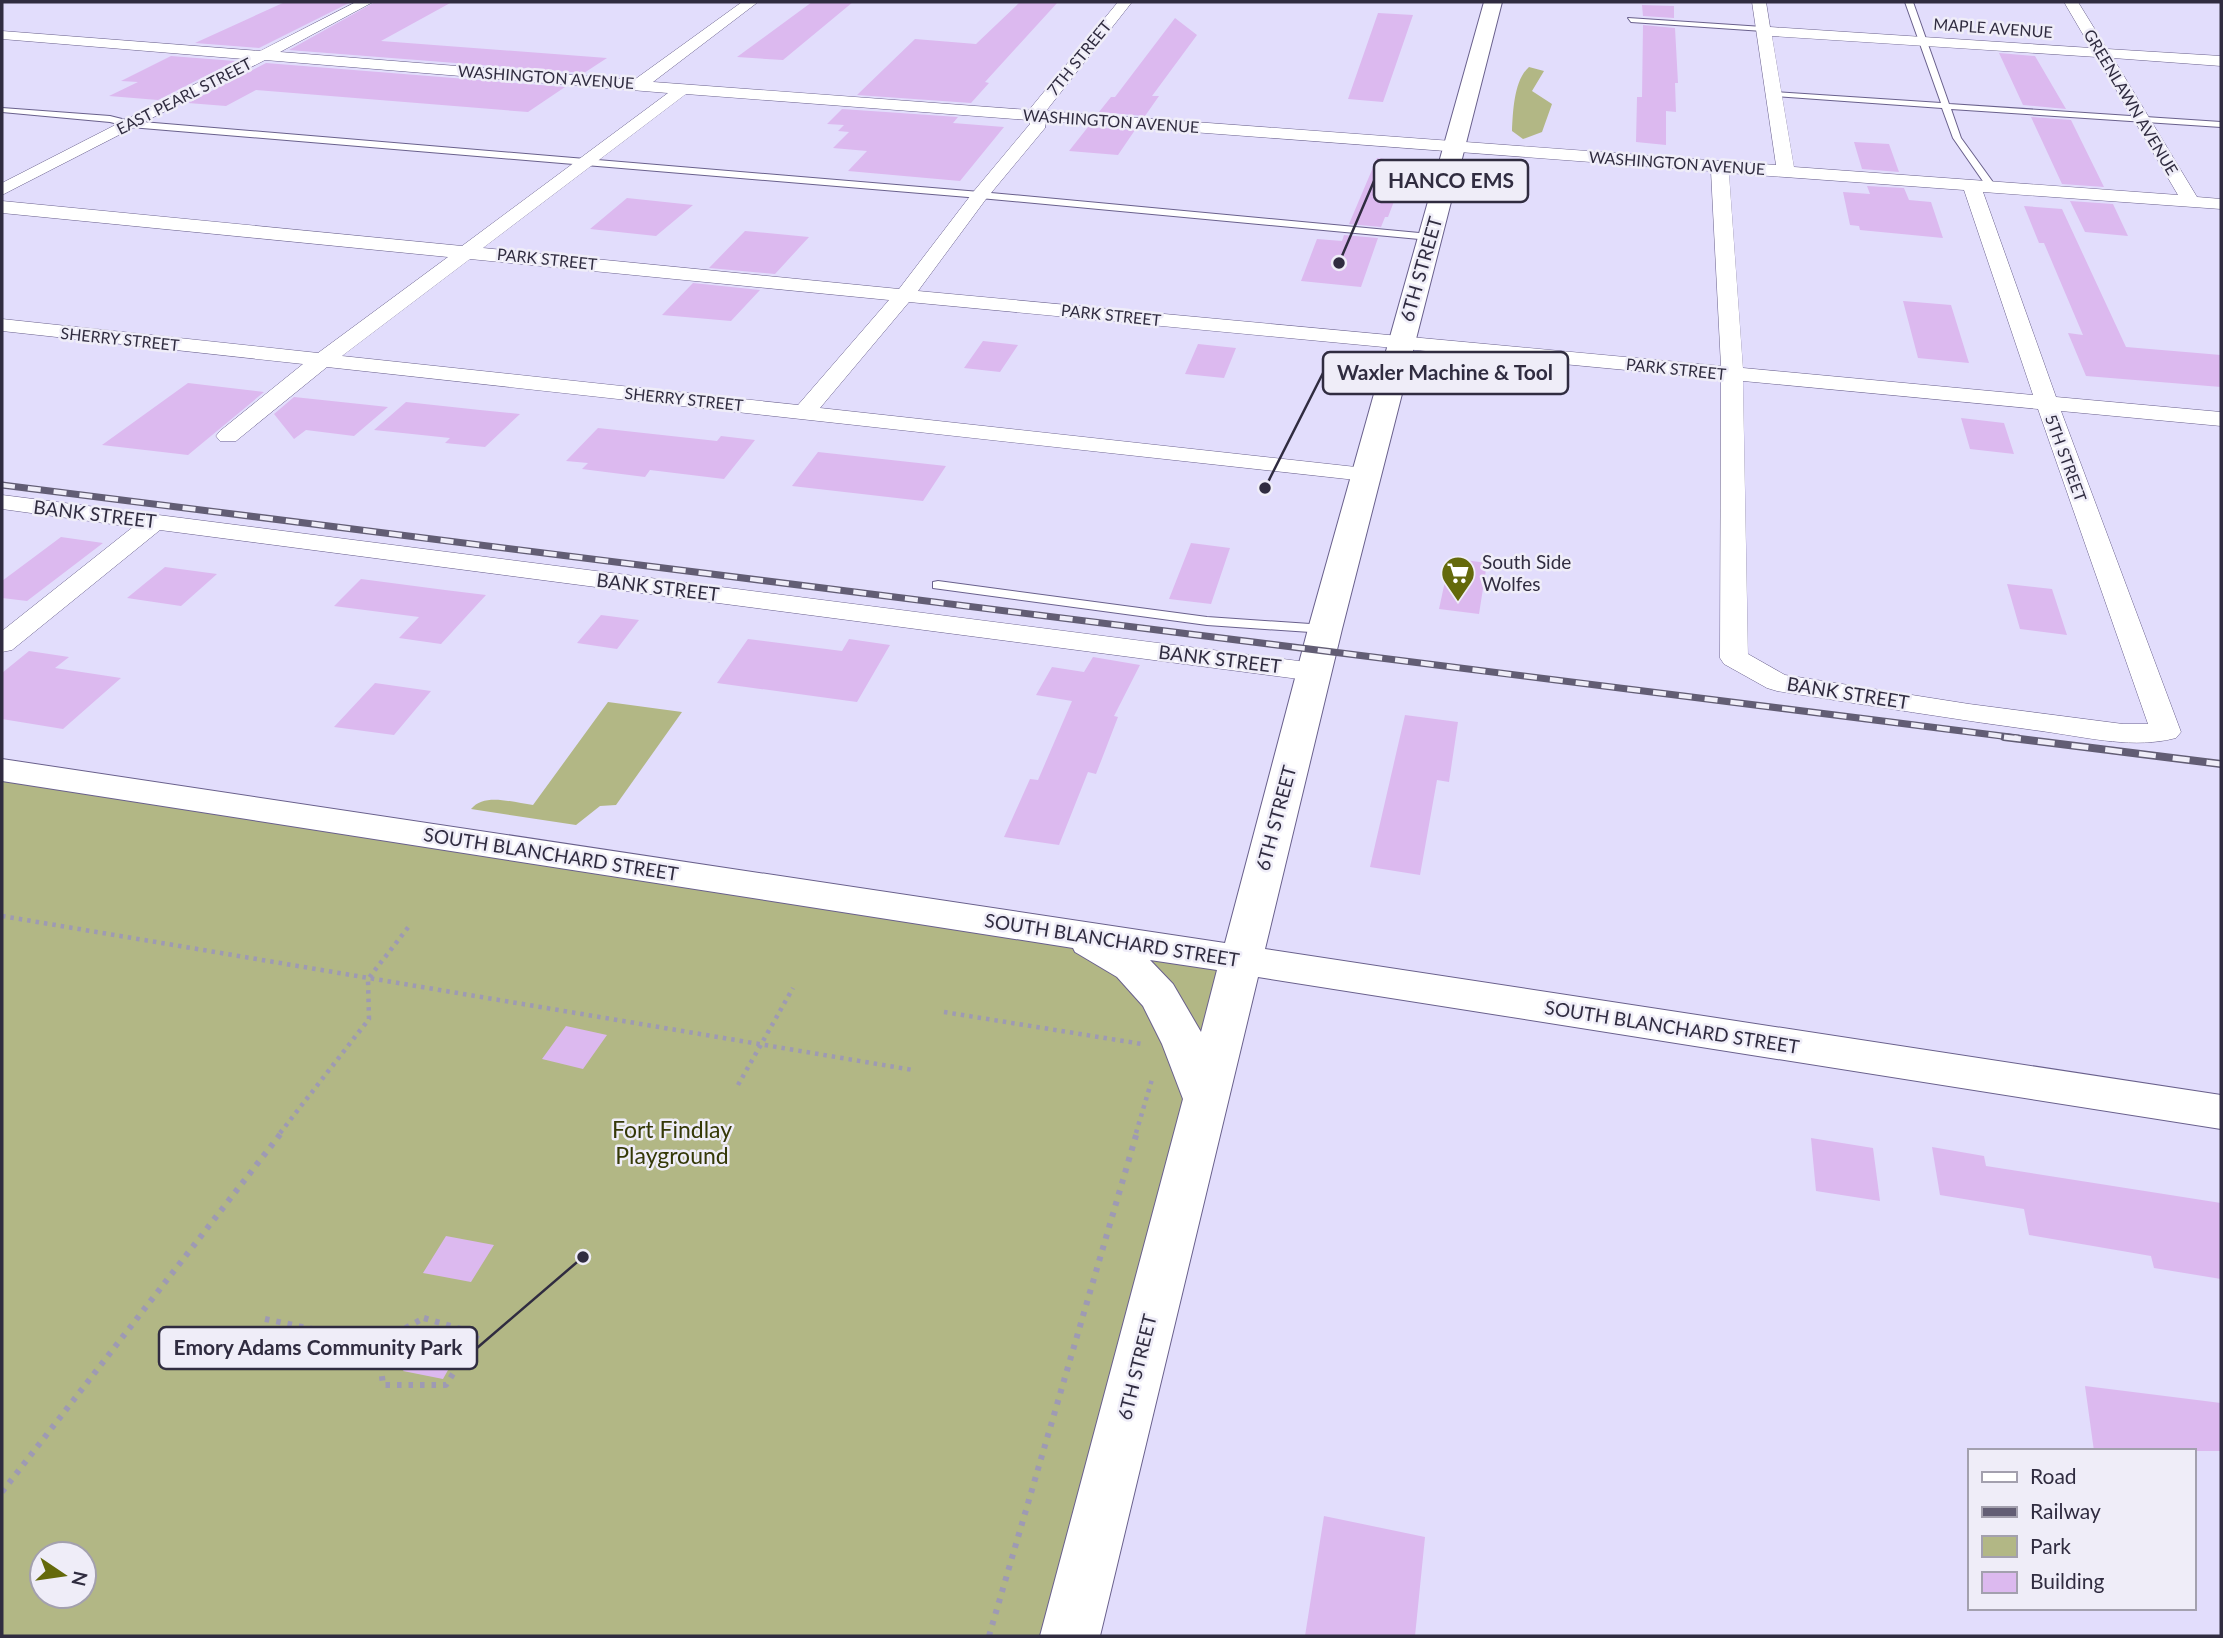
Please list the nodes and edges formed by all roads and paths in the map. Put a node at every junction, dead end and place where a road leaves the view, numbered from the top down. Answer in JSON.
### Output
{"nodes":[{"id":1,"x":366,"y":2,"type":"edge"},
{"id":2,"x":751,"y":2,"type":"edge"},
{"id":3,"x":1125,"y":2,"type":"edge"},
{"id":4,"x":1493,"y":2,"type":"edge"},
{"id":5,"x":1759,"y":2,"type":"edge"},
{"id":6,"x":1909,"y":2,"type":"edge"},
{"id":7,"x":2071,"y":2,"type":"edge"},
{"id":8,"x":1631,"y":20,"type":"dead end"},
{"id":9,"x":1763,"y":30,"type":"junction"},
{"id":10,"x":2,"y":35,"type":"edge"},
{"id":11,"x":1924,"y":42,"type":"junction"},
{"id":12,"x":2102,"y":53,"type":"junction"},
{"id":13,"x":263,"y":54,"type":"junction"},
{"id":14,"x":2221,"y":61,"type":"edge"},
{"id":15,"x":638,"y":85,"type":"junction"},
{"id":16,"x":682,"y":89,"type":"junction"},
{"id":17,"x":1773,"y":94,"type":"junction"},
{"id":18,"x":1946,"y":105,"type":"junction"},
{"id":19,"x":2,"y":110,"type":"edge"},
{"id":20,"x":1034,"y":115,"type":"junction"},
{"id":21,"x":2140,"y":119,"type":"junction"},
{"id":22,"x":130,"y":124,"type":"junction"},
{"id":23,"x":2221,"y":125,"type":"edge"},
{"id":24,"x":1455,"y":147,"type":"junction"},
{"id":25,"x":584,"y":163,"type":"junction"},
{"id":26,"x":1720,"y":166,"type":"junction"},
{"id":27,"x":1786,"y":171,"type":"junction"},
{"id":28,"x":1981,"y":185,"type":"junction"},
{"id":29,"x":2,"y":190,"type":"edge"},
{"id":30,"x":980,"y":195,"type":"junction"},
{"id":31,"x":2190,"y":202,"type":"junction"},
{"id":32,"x":2221,"y":204,"type":"edge"},
{"id":33,"x":2,"y":207,"type":"edge"},
{"id":34,"x":1430,"y":237,"type":"junction"},
{"id":35,"x":467,"y":251,"type":"junction"},
{"id":36,"x":905,"y":294,"type":"junction"},
{"id":37,"x":2,"y":325,"type":"edge"},
{"id":38,"x":1401,"y":343,"type":"junction"},
{"id":39,"x":320,"y":362,"type":"junction"},
{"id":40,"x":1731,"y":375,"type":"junction"},
{"id":41,"x":2046,"y":403,"type":"junction"},
{"id":42,"x":804,"y":412,"type":"junction"},
{"id":43,"x":2221,"y":419,"type":"edge"},
{"id":44,"x":228,"y":436,"type":"dead end"},
{"id":45,"x":1366,"y":474,"type":"junction"},
{"id":46,"x":2,"y":502,"type":"edge"},
{"id":47,"x":155,"y":522,"type":"junction"},
{"id":48,"x":938,"y":585,"type":"dead end"},
{"id":49,"x":1325,"y":629,"type":"junction"},
{"id":50,"x":2,"y":643,"type":"edge"},
{"id":51,"x":1314,"y":671,"type":"junction"},
{"id":52,"x":2166,"y":732,"type":"joint"},
{"id":53,"x":2,"y":770,"type":"edge"},
{"id":54,"x":2,"y":916,"type":"edge"},
{"id":55,"x":410,"y":925,"type":"dead end"},
{"id":56,"x":1076,"y":933,"type":"junction"},
{"id":57,"x":1239,"y":960,"type":"junction"},
{"id":58,"x":368,"y":979,"type":"junction"},
{"id":59,"x":793,"y":988,"type":"dead end"},
{"id":60,"x":944,"y":1013,"type":"dead end"},
{"id":61,"x":761,"y":1045,"type":"junction"},
{"id":62,"x":1175,"y":1049,"type":"junction"},
{"id":63,"x":913,"y":1070,"type":"dead end"},
{"id":64,"x":738,"y":1085,"type":"dead end"},
{"id":65,"x":1205,"y":1097,"type":"junction"},
{"id":66,"x":2221,"y":1112,"type":"edge"},
{"id":67,"x":265,"y":1319,"type":"dead end"},
{"id":68,"x":378,"y":1343,"type":"junction"},
{"id":69,"x":2,"y":1492,"type":"edge"},
{"id":70,"x":989,"y":1636,"type":"edge"},
{"id":71,"x":1070,"y":1636,"type":"edge"}],
"edges":[{"from":1,"to":13,"type":"street","name":"EAST PEARL STREET"},
{"from":2,"to":15,"type":"street"},
{"from":3,"to":20,"type":"street","name":"7TH STREET"},
{"from":4,"to":24,"type":"street","name":"6TH STREET"},
{"from":5,"to":9,"type":"street"},
{"from":6,"to":11,"type":"lane"},
{"from":7,"to":12,"type":"street","name":"GREENLAWN AVENUE"},
{"from":8,"to":9,"type":"lane"},
{"from":9,"to":11,"type":"street","name":"MAPLE AVENUE"},
{"from":9,"to":17,"type":"street"},
{"from":10,"to":13,"type":"street","name":"WASHINGTON AVENUE"},
{"from":11,"to":12,"type":"street","name":"MAPLE AVENUE"},
{"from":11,"to":18,"type":"lane"},
{"from":12,"to":14,"type":"street","name":"MAPLE AVENUE"},
{"from":12,"to":21,"type":"street","name":"GREENLAWN AVENUE"},
{"from":13,"to":15,"type":"street","name":"WASHINGTON AVENUE"},
{"from":13,"to":22,"type":"street","name":"EAST PEARL STREET"},
{"from":15,"to":16,"type":"street","name":"WASHINGTON AVENUE"},
{"from":16,"to":20,"type":"street","name":"WASHINGTON AVENUE"},
{"from":16,"to":25,"type":"street"},
{"from":17,"to":18,"type":"lane"},
{"from":17,"to":27,"type":"street"},
{"from":18,"to":21,"type":"lane"},
{"from":18,"to":28,"type":"lane"},
{"from":19,"to":22,"type":"lane"},
{"from":20,"to":24,"type":"street","name":"WASHINGTON AVENUE"},
{"from":20,"to":30,"type":"street","name":"7TH STREET"},
{"from":21,"to":23,"type":"lane"},
{"from":21,"to":31,"type":"street","name":"GREENLAWN AVENUE"},
{"from":22,"to":25,"type":"lane"},
{"from":22,"to":29,"type":"street","name":"EAST PEARL STREET"},
{"from":24,"to":26,"type":"street","name":"WASHINGTON AVENUE"},
{"from":24,"to":34,"type":"street","name":"6TH STREET"},
{"from":25,"to":30,"type":"lane"},
{"from":25,"to":35,"type":"street"},
{"from":26,"to":27,"type":"street","name":"WASHINGTON AVENUE"},
{"from":26,"to":40,"type":"street"},
{"from":27,"to":28,"type":"street","name":"WASHINGTON AVENUE"},
{"from":28,"to":31,"type":"street","name":"WASHINGTON AVENUE"},
{"from":28,"to":41,"type":"street","name":"5TH STREET"},
{"from":30,"to":34,"type":"lane"},
{"from":30,"to":36,"type":"street"},
{"from":31,"to":32,"type":"street","name":"WASHINGTON AVENUE"},
{"from":33,"to":35,"type":"street","name":"PARK STREET"},
{"from":34,"to":38,"type":"street","name":"6TH STREET"},
{"from":35,"to":36,"type":"street","name":"PARK STREET"},
{"from":35,"to":39,"type":"street"},
{"from":36,"to":38,"type":"street","name":"PARK STREET"},
{"from":36,"to":42,"type":"street"},
{"from":37,"to":39,"type":"street","name":"SHERRY STREET"},
{"from":38,"to":40,"type":"street","name":"PARK STREET"},
{"from":38,"to":45,"type":"street","name":"6TH STREET"},
{"from":39,"to":42,"type":"street","name":"SHERRY STREET"},
{"from":39,"to":44,"type":"street"},
{"from":40,"to":41,"type":"street","name":"PARK STREET"},
{"from":40,"to":52,"type":"street","name":"BANK STREET"},
{"from":41,"to":43,"type":"street","name":"PARK STREET"},
{"from":41,"to":52,"type":"street","name":"5TH STREET"},
{"from":42,"to":45,"type":"street","name":"SHERRY STREET"},
{"from":45,"to":49,"type":"street","name":"6TH STREET"},
{"from":46,"to":47,"type":"street","name":"BANK STREET"},
{"from":47,"to":50,"type":"street"},
{"from":47,"to":51,"type":"street","name":"BANK STREET"},
{"from":48,"to":49,"type":"lane"},
{"from":49,"to":51,"type":"street","name":"6TH STREET"},
{"from":51,"to":57,"type":"street","name":"6TH STREET"},
{"from":53,"to":56,"type":"street","name":"SOUTH BLANCHARD STREET"},
{"from":54,"to":58,"type":"path"},
{"from":55,"to":58,"type":"path"},
{"from":56,"to":57,"type":"street","name":"SOUTH BLANCHARD STREET"},
{"from":56,"to":62,"type":"street"},
{"from":57,"to":65,"type":"street","name":"6TH STREET"},
{"from":57,"to":66,"type":"street","name":"SOUTH BLANCHARD STREET"},
{"from":58,"to":61,"type":"path"},
{"from":58,"to":69,"type":"path"},
{"from":59,"to":61,"type":"path"},
{"from":60,"to":62,"type":"path"},
{"from":61,"to":63,"type":"path"},
{"from":61,"to":64,"type":"path"},
{"from":62,"to":65,"type":"street"},
{"from":62,"to":70,"type":"path"},
{"from":65,"to":71,"type":"street","name":"6TH STREET"},
{"from":67,"to":68,"type":"path"},
{"from":68,"to":68,"type":"path"}]}
